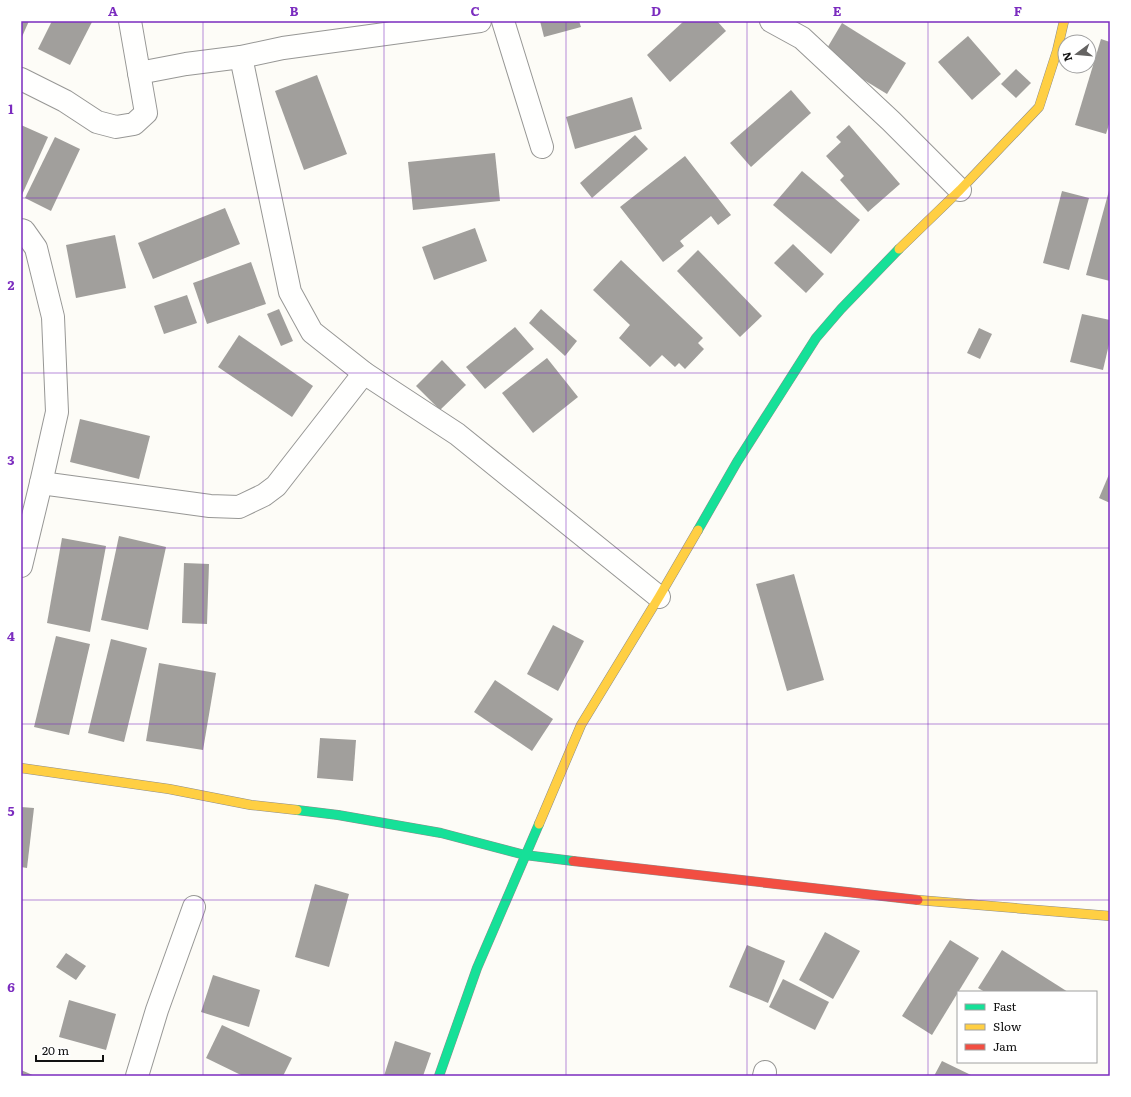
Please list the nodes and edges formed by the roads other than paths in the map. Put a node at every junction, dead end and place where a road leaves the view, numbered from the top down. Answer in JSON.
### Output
{"nodes":[{"id":1,"x":130,"y":21,"type":"edge"},
{"id":2,"x":480,"y":21,"type":"edge"},
{"id":3,"x":503,"y":21,"type":"edge"},
{"id":4,"x":772,"y":21,"type":"edge"},
{"id":5,"x":1064,"y":21,"type":"edge"},
{"id":6,"x":241,"y":57,"type":"junction"},
{"id":7,"x":139,"y":72,"type":"junction"},
{"id":8,"x":21,"y":79,"type":"edge"},
{"id":9,"x":542,"y":148,"type":"dead end"},
{"id":10,"x":960,"y":190,"type":"junction"},
{"id":11,"x":21,"y":230,"type":"edge"},
{"id":12,"x":364,"y":373,"type":"junction"},
{"id":13,"x":42,"y":483,"type":"junction"},
{"id":14,"x":21,"y":566,"type":"edge"},
{"id":15,"x":660,"y":597,"type":"junction"},
{"id":16,"x":21,"y":768,"type":"edge"},
{"id":17,"x":525,"y":855,"type":"junction"},
{"id":18,"x":194,"y":907,"type":"dead end"},
{"id":19,"x":1110,"y":916,"type":"edge"},
{"id":20,"x":137,"y":1076,"type":"edge"},
{"id":21,"x":439,"y":1076,"type":"edge"}],
"edges":[{"from":1,"to":7,"type":"street"},
{"from":2,"to":6,"type":"street"},
{"from":3,"to":9,"type":"street"},
{"from":4,"to":10,"type":"street"},
{"from":5,"to":10,"type":"street"},
{"from":6,"to":7,"type":"street"},
{"from":6,"to":12,"type":"street"},
{"from":7,"to":8,"type":"street"},
{"from":10,"to":15,"type":"street"},
{"from":11,"to":13,"type":"street"},
{"from":12,"to":13,"type":"street"},
{"from":12,"to":15,"type":"street"},
{"from":13,"to":14,"type":"street"},
{"from":15,"to":17,"type":"street"},
{"from":16,"to":17,"type":"street"},
{"from":17,"to":19,"type":"street"},
{"from":17,"to":21,"type":"street"},
{"from":18,"to":20,"type":"street"}]}
